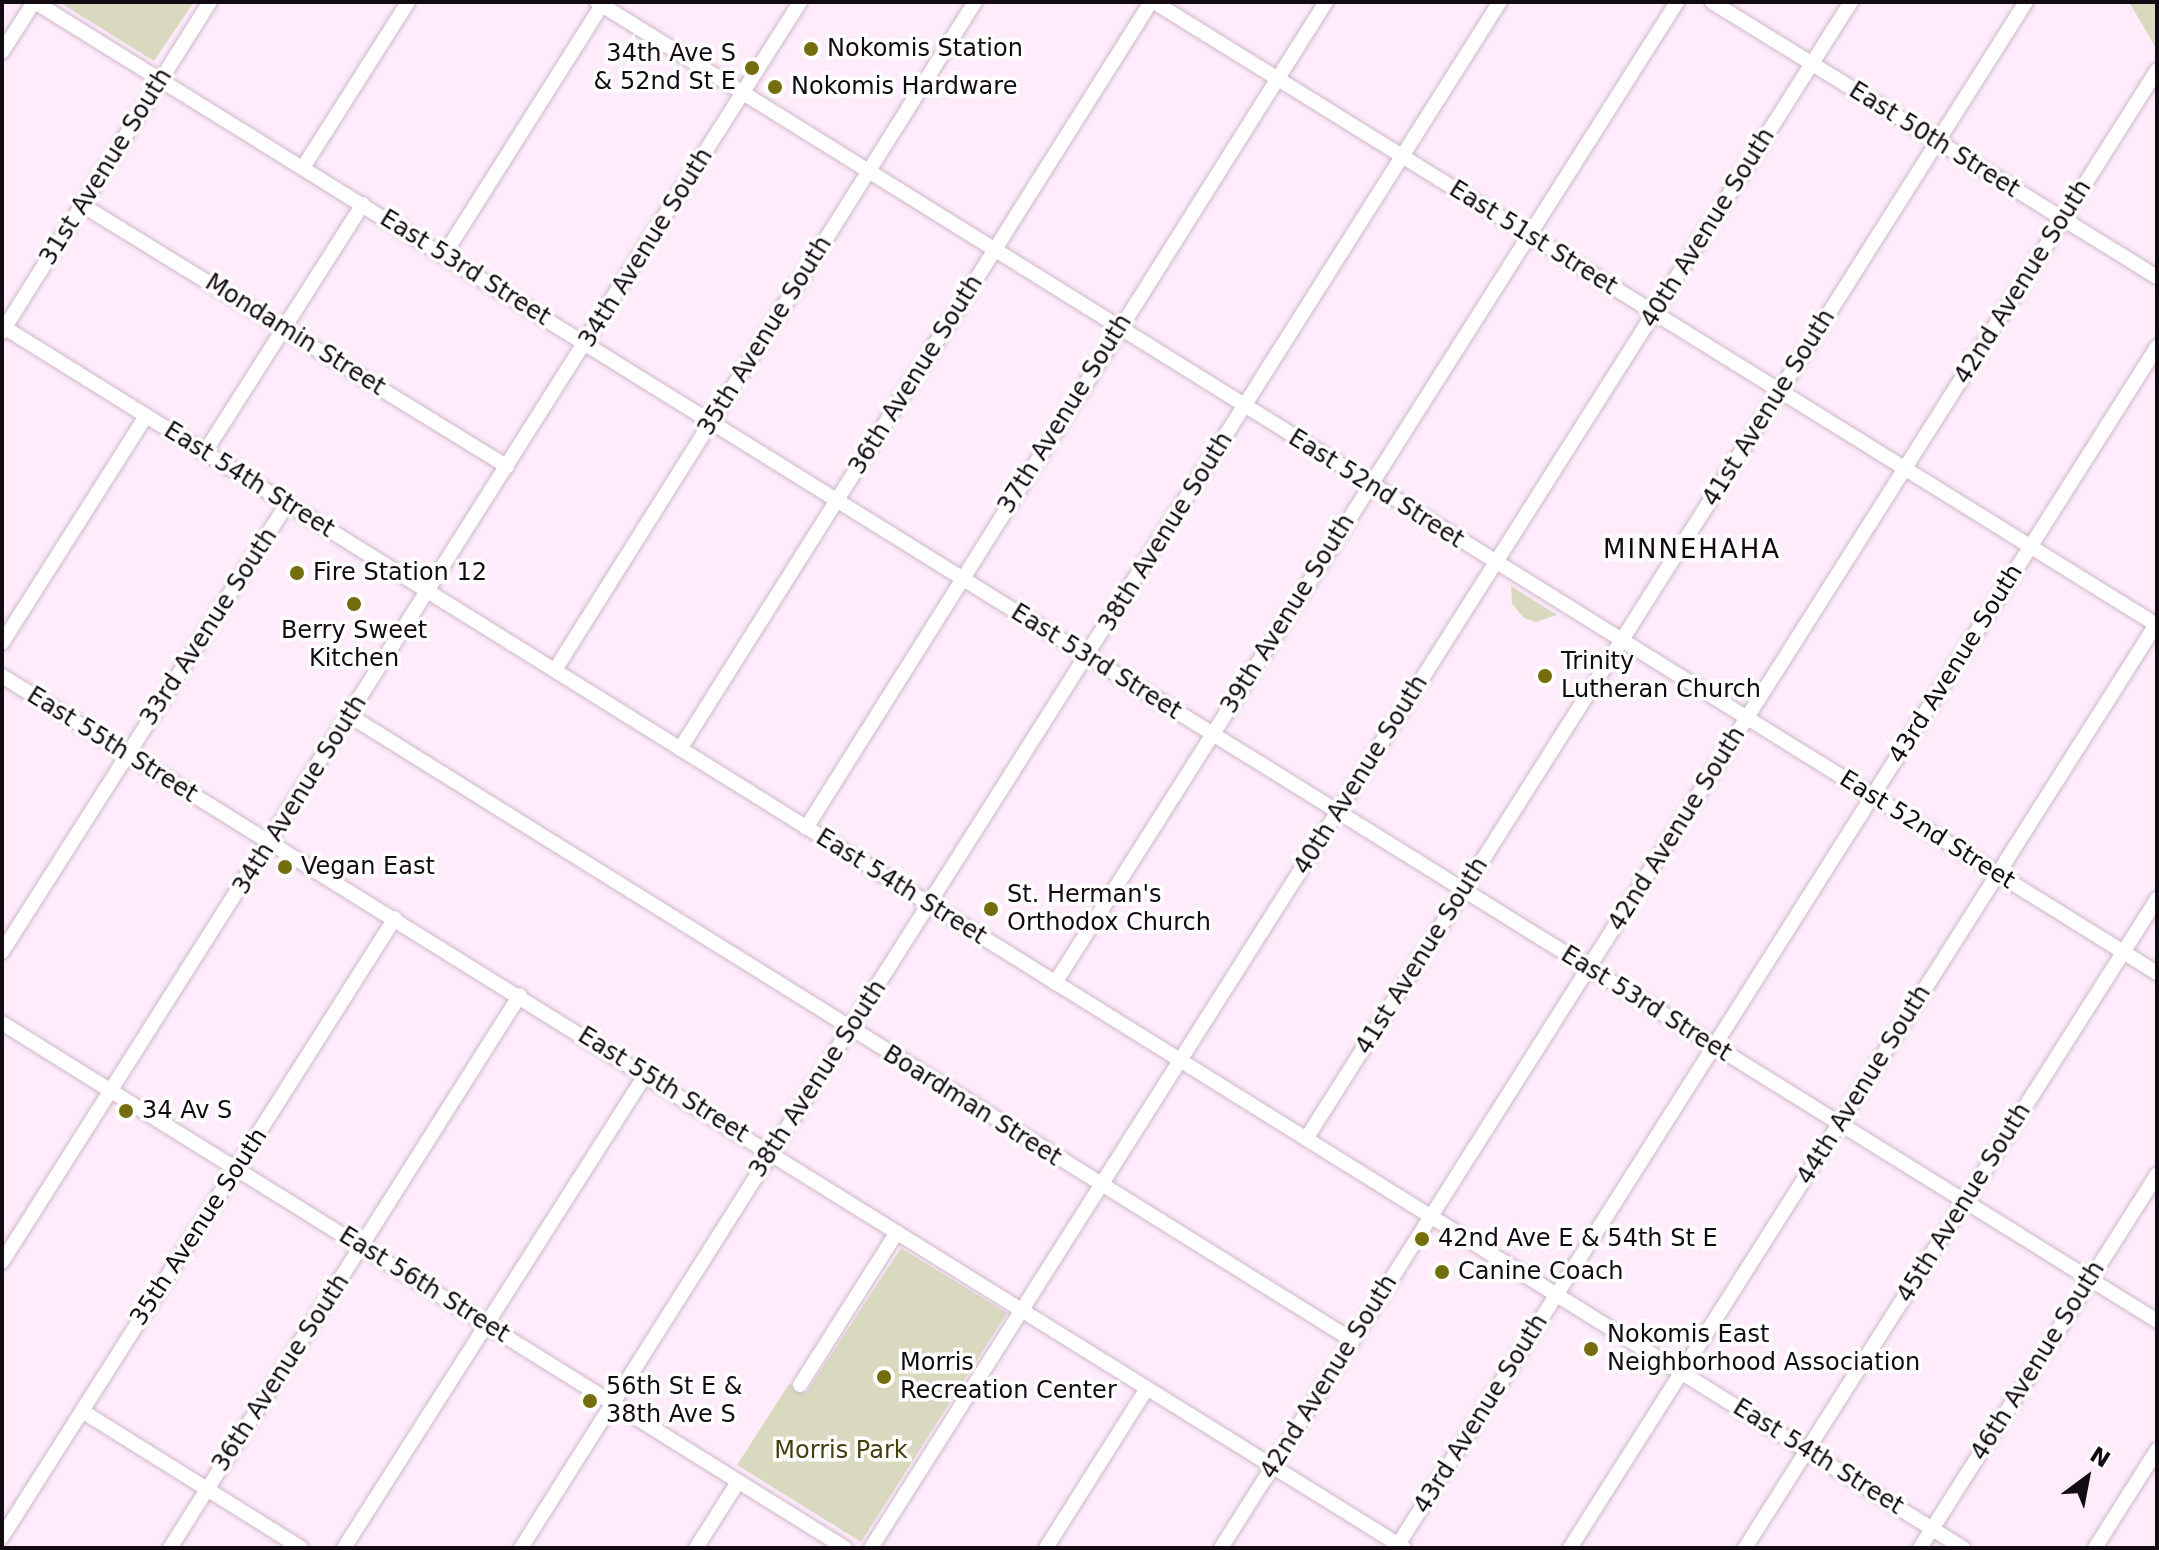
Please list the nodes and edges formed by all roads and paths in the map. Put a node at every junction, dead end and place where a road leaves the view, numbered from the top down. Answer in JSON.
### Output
{"nodes":[{"id":1,"x":34,"y":2,"type":"edge"},
{"id":2,"x":210,"y":2,"type":"edge"},
{"id":3,"x":408,"y":2,"type":"edge"},
{"id":4,"x":800,"y":2,"type":"edge"},
{"id":5,"x":975,"y":2,"type":"edge"},
{"id":6,"x":1152,"y":2,"type":"edge"},
{"id":7,"x":1326,"y":2,"type":"edge"},
{"id":8,"x":1500,"y":2,"type":"edge"},
{"id":9,"x":1677,"y":2,"type":"edge"},
{"id":10,"x":1712,"y":2,"type":"edge"},
{"id":11,"x":1851,"y":2,"type":"edge"},
{"id":12,"x":2026,"y":2,"type":"edge"},
{"id":13,"x":599,"y":4,"type":"edge"},
{"id":14,"x":2,"y":52,"type":"edge"},
{"id":15,"x":1812,"y":64,"type":"junction"},
{"id":16,"x":2157,"y":70,"type":"edge"},
{"id":17,"x":161,"y":79,"type":"junction"},
{"id":18,"x":1278,"y":79,"type":"junction"},
{"id":19,"x":743,"y":94,"type":"junction"},
{"id":20,"x":1939,"y":143,"type":"junction"},
{"id":21,"x":1403,"y":157,"type":"junction"},
{"id":22,"x":304,"y":166,"type":"junction"},
{"id":23,"x":868,"y":172,"type":"junction"},
{"id":24,"x":363,"y":204,"type":"junction"},
{"id":25,"x":82,"y":205,"type":"junction"},
{"id":26,"x":2062,"y":219,"type":"junction"},
{"id":27,"x":1529,"y":235,"type":"junction"},
{"id":28,"x":994,"y":251,"type":"junction"},
{"id":29,"x":444,"y":255,"type":"junction"},
{"id":30,"x":2157,"y":277,"type":"edge"},
{"id":31,"x":1654,"y":313,"type":"junction"},
{"id":32,"x":284,"y":327,"type":"junction"},
{"id":33,"x":1119,"y":328,"type":"junction"},
{"id":34,"x":3,"y":329,"type":"edge"},
{"id":35,"x":586,"y":343,"type":"junction"},
{"id":36,"x":2157,"y":347,"type":"edge"},
{"id":37,"x":1779,"y":391,"type":"junction"},
{"id":38,"x":1245,"y":407,"type":"junction"},
{"id":39,"x":146,"y":416,"type":"junction"},
{"id":40,"x":712,"y":421,"type":"junction"},
{"id":41,"x":205,"y":452,"type":"junction"},
{"id":42,"x":507,"y":466,"type":"junction"},
{"id":43,"x":1904,"y":469,"type":"junction"},
{"id":44,"x":1370,"y":485,"type":"junction"},
{"id":45,"x":838,"y":499,"type":"junction"},
{"id":46,"x":287,"y":504,"type":"junction"},
{"id":47,"x":2030,"y":546,"type":"junction"},
{"id":48,"x":1495,"y":563,"type":"junction"},
{"id":49,"x":962,"y":579,"type":"junction"},
{"id":50,"x":428,"y":591,"type":"junction"},
{"id":51,"x":2157,"y":624,"type":"edge"},
{"id":52,"x":1621,"y":641,"type":"junction"},
{"id":53,"x":2,"y":643,"type":"edge"},
{"id":54,"x":1087,"y":657,"type":"junction"},
{"id":55,"x":555,"y":670,"type":"junction"},
{"id":56,"x":2,"y":676,"type":"edge"},
{"id":57,"x":350,"y":716,"type":"junction"},
{"id":58,"x":1747,"y":719,"type":"junction"},
{"id":59,"x":1212,"y":734,"type":"junction"},
{"id":60,"x":680,"y":749,"type":"junction"},
{"id":61,"x":128,"y":754,"type":"junction"},
{"id":62,"x":1872,"y":797,"type":"junction"},
{"id":63,"x":1338,"y":812,"type":"junction"},
{"id":64,"x":806,"y":828,"type":"junction"},
{"id":65,"x":270,"y":842,"type":"junction"},
{"id":66,"x":1998,"y":874,"type":"junction"},
{"id":67,"x":1463,"y":890,"type":"junction"},
{"id":68,"x":2157,"y":899,"type":"edge"},
{"id":69,"x":930,"y":905,"type":"junction"},
{"id":70,"x":395,"y":918,"type":"junction"},
{"id":71,"x":2,"y":952,"type":"edge"},
{"id":72,"x":2124,"y":953,"type":"junction"},
{"id":73,"x":1589,"y":968,"type":"junction"},
{"id":74,"x":2157,"y":973,"type":"edge"},
{"id":75,"x":1055,"y":983,"type":"junction"},
{"id":76,"x":520,"y":995,"type":"junction"},
{"id":77,"x":2,"y":1023,"type":"edge"},
{"id":78,"x":850,"y":1030,"type":"junction"},
{"id":79,"x":1714,"y":1046,"type":"junction"},
{"id":80,"x":1181,"y":1061,"type":"junction"},
{"id":81,"x":646,"y":1074,"type":"junction"},
{"id":82,"x":111,"y":1091,"type":"junction"},
{"id":83,"x":1839,"y":1124,"type":"junction"},
{"id":84,"x":1306,"y":1139,"type":"junction"},
{"id":85,"x":771,"y":1153,"type":"junction"},
{"id":86,"x":236,"y":1169,"type":"junction"},
{"id":87,"x":2157,"y":1174,"type":"edge"},
{"id":88,"x":1101,"y":1186,"type":"junction"},
{"id":89,"x":1965,"y":1201,"type":"junction"},
{"id":90,"x":1431,"y":1217,"type":"junction"},
{"id":91,"x":897,"y":1232,"type":"junction"},
{"id":92,"x":362,"y":1247,"type":"junction"},
{"id":93,"x":2,"y":1262,"type":"edge"},
{"id":94,"x":2090,"y":1279,"type":"junction"},
{"id":95,"x":1557,"y":1295,"type":"junction"},
{"id":96,"x":1023,"y":1311,"type":"junction"},
{"id":97,"x":2157,"y":1321,"type":"edge"},
{"id":98,"x":487,"y":1325,"type":"junction"},
{"id":99,"x":1352,"y":1340,"type":"junction"},
{"id":100,"x":1681,"y":1373,"type":"junction"},
{"id":101,"x":800,"y":1385,"type":"dead end"},
{"id":102,"x":1147,"y":1388,"type":"junction"},
{"id":103,"x":613,"y":1404,"type":"junction"},
{"id":104,"x":82,"y":1411,"type":"junction"},
{"id":105,"x":2157,"y":1450,"type":"edge"},
{"id":106,"x":1807,"y":1451,"type":"junction"},
{"id":107,"x":1273,"y":1467,"type":"junction"},
{"id":108,"x":738,"y":1482,"type":"junction"},
{"id":109,"x":207,"y":1489,"type":"junction"},
{"id":110,"x":1932,"y":1529,"type":"junction"},
{"id":111,"x":2,"y":1537,"type":"edge"},
{"id":112,"x":1399,"y":1547,"type":"edge"},
{"id":113,"x":170,"y":1548,"type":"edge"},
{"id":114,"x":301,"y":1548,"type":"edge"},
{"id":115,"x":344,"y":1548,"type":"edge"},
{"id":116,"x":521,"y":1548,"type":"edge"},
{"id":117,"x":696,"y":1548,"type":"edge"},
{"id":118,"x":845,"y":1548,"type":"edge"},
{"id":119,"x":871,"y":1548,"type":"edge"},
{"id":120,"x":1046,"y":1548,"type":"edge"},
{"id":121,"x":1221,"y":1548,"type":"edge"},
{"id":122,"x":1570,"y":1548,"type":"edge"},
{"id":123,"x":1745,"y":1548,"type":"edge"},
{"id":124,"x":1920,"y":1548,"type":"edge"},
{"id":125,"x":1963,"y":1548,"type":"edge"},
{"id":126,"x":2095,"y":1548,"type":"edge"}],
"edges":[{"from":1,"to":14,"type":"street"},
{"from":1,"to":17,"type":"street","name":"East 53rd Street"},
{"from":2,"to":17,"type":"street","name":"31st Avenue South"},
{"from":3,"to":22,"type":"street"},
{"from":4,"to":19,"type":"street","name":"34th Avenue South"},
{"from":5,"to":23,"type":"street","name":"35th Avenue South"},
{"from":6,"to":18,"type":"street","name":"East 51st Street"},
{"from":6,"to":28,"type":"street","name":"36th Avenue South"},
{"from":7,"to":18,"type":"street","name":"37th Avenue South"},
{"from":8,"to":21,"type":"street","name":"38th Avenue South"},
{"from":9,"to":27,"type":"street","name":"39th Avenue South"},
{"from":10,"to":15,"type":"street","name":"East 50th Street"},
{"from":11,"to":15,"type":"street","name":"40th Avenue South"},
{"from":12,"to":20,"type":"street","name":"41st Avenue South"},
{"from":13,"to":19,"type":"street","name":"East 52nd Street"},
{"from":13,"to":29,"type":"street"},
{"from":15,"to":20,"type":"street","name":"East 50th Street"},
{"from":15,"to":31,"type":"street","name":"40th Avenue South"},
{"from":16,"to":26,"type":"street","name":"42nd Avenue South"},
{"from":17,"to":22,"type":"street","name":"East 53rd Street"},
{"from":17,"to":25,"type":"street","name":"31st Avenue South"},
{"from":18,"to":21,"type":"street","name":"East 51st Street"},
{"from":18,"to":33,"type":"street","name":"37th Avenue South"},
{"from":19,"to":23,"type":"street","name":"East 52nd Street"},
{"from":19,"to":35,"type":"street","name":"34th Avenue South"},
{"from":20,"to":26,"type":"street","name":"East 50th Street"},
{"from":20,"to":37,"type":"street","name":"41st Avenue South"},
{"from":21,"to":27,"type":"street","name":"East 51st Street"},
{"from":21,"to":38,"type":"street","name":"38th Avenue South"},
{"from":22,"to":24,"type":"street","name":"East 53rd Street"},
{"from":23,"to":28,"type":"street","name":"East 52nd Street"},
{"from":23,"to":40,"type":"street","name":"35th Avenue South"},
{"from":24,"to":29,"type":"street","name":"East 53rd Street"},
{"from":24,"to":32,"type":"street"},
{"from":25,"to":32,"type":"street","name":"Mondamin Street"},
{"from":25,"to":34,"type":"street","name":"31st Avenue South"},
{"from":26,"to":30,"type":"street","name":"East 50th Street"},
{"from":26,"to":43,"type":"street","name":"42nd Avenue South"},
{"from":27,"to":31,"type":"street","name":"East 51st Street"},
{"from":27,"to":44,"type":"street","name":"39th Avenue South"},
{"from":28,"to":33,"type":"street","name":"East 52nd Street"},
{"from":28,"to":45,"type":"street","name":"36th Avenue South"},
{"from":29,"to":35,"type":"street","name":"East 53rd Street"},
{"from":31,"to":37,"type":"street","name":"East 51st Street"},
{"from":31,"to":48,"type":"street","name":"40th Avenue South"},
{"from":32,"to":41,"type":"street"},
{"from":32,"to":42,"type":"street","name":"Mondamin Street"},
{"from":33,"to":38,"type":"street","name":"East 52nd Street"},
{"from":33,"to":49,"type":"street","name":"37th Avenue South"},
{"from":34,"to":39,"type":"street","name":"East 54th Street"},
{"from":35,"to":40,"type":"street","name":"East 53rd Street"},
{"from":35,"to":42,"type":"street","name":"34th Avenue South"},
{"from":36,"to":47,"type":"street","name":"43rd Avenue South"},
{"from":37,"to":43,"type":"street","name":"East 51st Street"},
{"from":37,"to":52,"type":"street","name":"41st Avenue South"},
{"from":38,"to":44,"type":"street","name":"East 52nd Street"},
{"from":38,"to":54,"type":"street","name":"38th Avenue South"},
{"from":39,"to":41,"type":"street","name":"East 54th Street"},
{"from":39,"to":53,"type":"street"},
{"from":40,"to":45,"type":"street","name":"East 53rd Street"},
{"from":40,"to":55,"type":"street","name":"35th Avenue South"},
{"from":41,"to":46,"type":"street","name":"East 54th Street"},
{"from":42,"to":50,"type":"street","name":"34th Avenue South"},
{"from":43,"to":47,"type":"street","name":"East 51st Street"},
{"from":43,"to":58,"type":"street","name":"42nd Avenue South"},
{"from":44,"to":48,"type":"street","name":"East 52nd Street"},
{"from":44,"to":59,"type":"street","name":"39th Avenue South"},
{"from":45,"to":49,"type":"street","name":"East 53rd Street"},
{"from":45,"to":60,"type":"street","name":"36th Avenue South"},
{"from":46,"to":50,"type":"street","name":"East 54th Street"},
{"from":46,"to":61,"type":"street","name":"33rd Avenue South"},
{"from":47,"to":51,"type":"street","name":"East 51st Street"},
{"from":47,"to":62,"type":"street","name":"43rd Avenue South"},
{"from":48,"to":52,"type":"street","name":"East 52nd Street"},
{"from":48,"to":63,"type":"street","name":"40th Avenue South"},
{"from":49,"to":54,"type":"street","name":"East 53rd Street"},
{"from":49,"to":64,"type":"street","name":"37th Avenue South"},
{"from":50,"to":55,"type":"street","name":"East 54th Street"},
{"from":50,"to":57,"type":"street","name":"34th Avenue South"},
{"from":51,"to":66,"type":"street","name":"44th Avenue South"},
{"from":52,"to":58,"type":"street","name":"East 52nd Street"},
{"from":52,"to":67,"type":"street","name":"41st Avenue South"},
{"from":54,"to":59,"type":"street","name":"East 53rd Street"},
{"from":54,"to":69,"type":"street","name":"38th Avenue South"},
{"from":55,"to":60,"type":"street","name":"East 54th Street"},
{"from":56,"to":61,"type":"street","name":"East 55th Street"},
{"from":57,"to":65,"type":"street","name":"34th Avenue South"},
{"from":57,"to":78,"type":"street","name":"Boardman Street"},
{"from":58,"to":62,"type":"street","name":"East 52nd Street"},
{"from":58,"to":73,"type":"street","name":"42nd Avenue South"},
{"from":59,"to":63,"type":"street","name":"East 53rd Street"},
{"from":59,"to":75,"type":"street","name":"39th Avenue South"},
{"from":60,"to":64,"type":"street","name":"East 54th Street"},
{"from":61,"to":65,"type":"street","name":"East 55th Street"},
{"from":61,"to":71,"type":"street","name":"33rd Avenue South"},
{"from":62,"to":66,"type":"street","name":"East 52nd Street"},
{"from":62,"to":79,"type":"street","name":"43rd Avenue South"},
{"from":63,"to":67,"type":"street","name":"East 53rd Street"},
{"from":63,"to":80,"type":"street","name":"40th Avenue South"},
{"from":64,"to":69,"type":"street","name":"East 54th Street"},
{"from":65,"to":70,"type":"street","name":"East 55th Street"},
{"from":65,"to":82,"type":"street","name":"34th Avenue South"},
{"from":66,"to":72,"type":"street","name":"East 52nd Street"},
{"from":66,"to":83,"type":"street","name":"44th Avenue South"},
{"from":67,"to":73,"type":"street","name":"East 53rd Street"},
{"from":67,"to":84,"type":"street","name":"41st Avenue South"},
{"from":68,"to":72,"type":"street","name":"45th Avenue South"},
{"from":69,"to":75,"type":"street","name":"East 54th Street"},
{"from":69,"to":78,"type":"street","name":"38th Avenue South"},
{"from":70,"to":76,"type":"street","name":"East 55th Street"},
{"from":70,"to":86,"type":"street","name":"35th Avenue South"},
{"from":72,"to":74,"type":"street","name":"East 52nd Street"},
{"from":72,"to":89,"type":"street","name":"45th Avenue South"},
{"from":73,"to":79,"type":"street","name":"East 53rd Street"},
{"from":73,"to":90,"type":"street","name":"42nd Avenue South"},
{"from":75,"to":80,"type":"street","name":"East 54th Street"},
{"from":76,"to":81,"type":"street","name":"East 55th Street"},
{"from":76,"to":92,"type":"street","name":"36th Avenue South"},
{"from":77,"to":82,"type":"street","name":"East 56th Street"},
{"from":78,"to":85,"type":"street","name":"38th Avenue South"},
{"from":78,"to":88,"type":"street","name":"Boardman Street"},
{"from":79,"to":83,"type":"street","name":"East 53rd Street"},
{"from":79,"to":95,"type":"street","name":"43rd Avenue South"},
{"from":80,"to":84,"type":"street","name":"East 54th Street"},
{"from":80,"to":88,"type":"street","name":"40th Avenue South"},
{"from":81,"to":85,"type":"street","name":"East 55th Street"},
{"from":81,"to":98,"type":"street"},
{"from":82,"to":86,"type":"street","name":"East 56th Street"},
{"from":82,"to":93,"type":"street","name":"34th Avenue South"},
{"from":83,"to":89,"type":"street","name":"East 53rd Street"},
{"from":83,"to":100,"type":"street","name":"44th Avenue South"},
{"from":84,"to":90,"type":"street","name":"East 54th Street"},
{"from":85,"to":91,"type":"street","name":"East 55th Street"},
{"from":85,"to":103,"type":"street","name":"38th Avenue South"},
{"from":86,"to":92,"type":"street","name":"East 56th Street"},
{"from":86,"to":104,"type":"street","name":"35th Avenue South"},
{"from":87,"to":94,"type":"street","name":"46th Avenue South"},
{"from":88,"to":96,"type":"street","name":"40th Avenue South"},
{"from":88,"to":99,"type":"street","name":"Boardman Street"},
{"from":89,"to":94,"type":"street","name":"East 53rd Street"},
{"from":89,"to":106,"type":"street","name":"45th Avenue South"},
{"from":90,"to":95,"type":"street","name":"East 54th Street"},
{"from":90,"to":99,"type":"street","name":"42nd Avenue South"},
{"from":91,"to":96,"type":"street","name":"East 55th Street"},
{"from":91,"to":101,"type":"street"},
{"from":92,"to":98,"type":"street","name":"East 56th Street"},
{"from":92,"to":109,"type":"street","name":"36th Avenue South"},
{"from":94,"to":97,"type":"street","name":"East 53rd Street"},
{"from":94,"to":110,"type":"street","name":"46th Avenue South"},
{"from":95,"to":100,"type":"street","name":"East 54th Street"},
{"from":95,"to":112,"type":"street","name":"43rd Avenue South"},
{"from":96,"to":102,"type":"street","name":"East 55th Street"},
{"from":96,"to":119,"type":"street","name":"40th Avenue South"},
{"from":98,"to":103,"type":"street","name":"East 56th Street"},
{"from":98,"to":115,"type":"street"},
{"from":99,"to":107,"type":"street","name":"42nd Avenue South"},
{"from":100,"to":106,"type":"street","name":"East 54th Street"},
{"from":100,"to":122,"type":"street","name":"44th Avenue South"},
{"from":102,"to":107,"type":"street","name":"East 55th Street"},
{"from":102,"to":120,"type":"street"},
{"from":103,"to":108,"type":"street","name":"East 56th Street"},
{"from":103,"to":116,"type":"street","name":"38th Avenue South"},
{"from":104,"to":109,"type":"street"},
{"from":104,"to":111,"type":"street","name":"35th Avenue South"},
{"from":105,"to":126,"type":"street"},
{"from":106,"to":110,"type":"street","name":"East 54th Street"},
{"from":106,"to":123,"type":"street","name":"45th Avenue South"},
{"from":107,"to":112,"type":"street","name":"East 55th Street"},
{"from":107,"to":121,"type":"street","name":"42nd Avenue South"},
{"from":108,"to":117,"type":"street"},
{"from":108,"to":118,"type":"street","name":"East 56th Street"},
{"from":109,"to":113,"type":"street","name":"36th Avenue South"},
{"from":109,"to":114,"type":"street"},
{"from":110,"to":124,"type":"street","name":"46th Avenue South"},
{"from":110,"to":125,"type":"street","name":"East 54th Street"}]}
